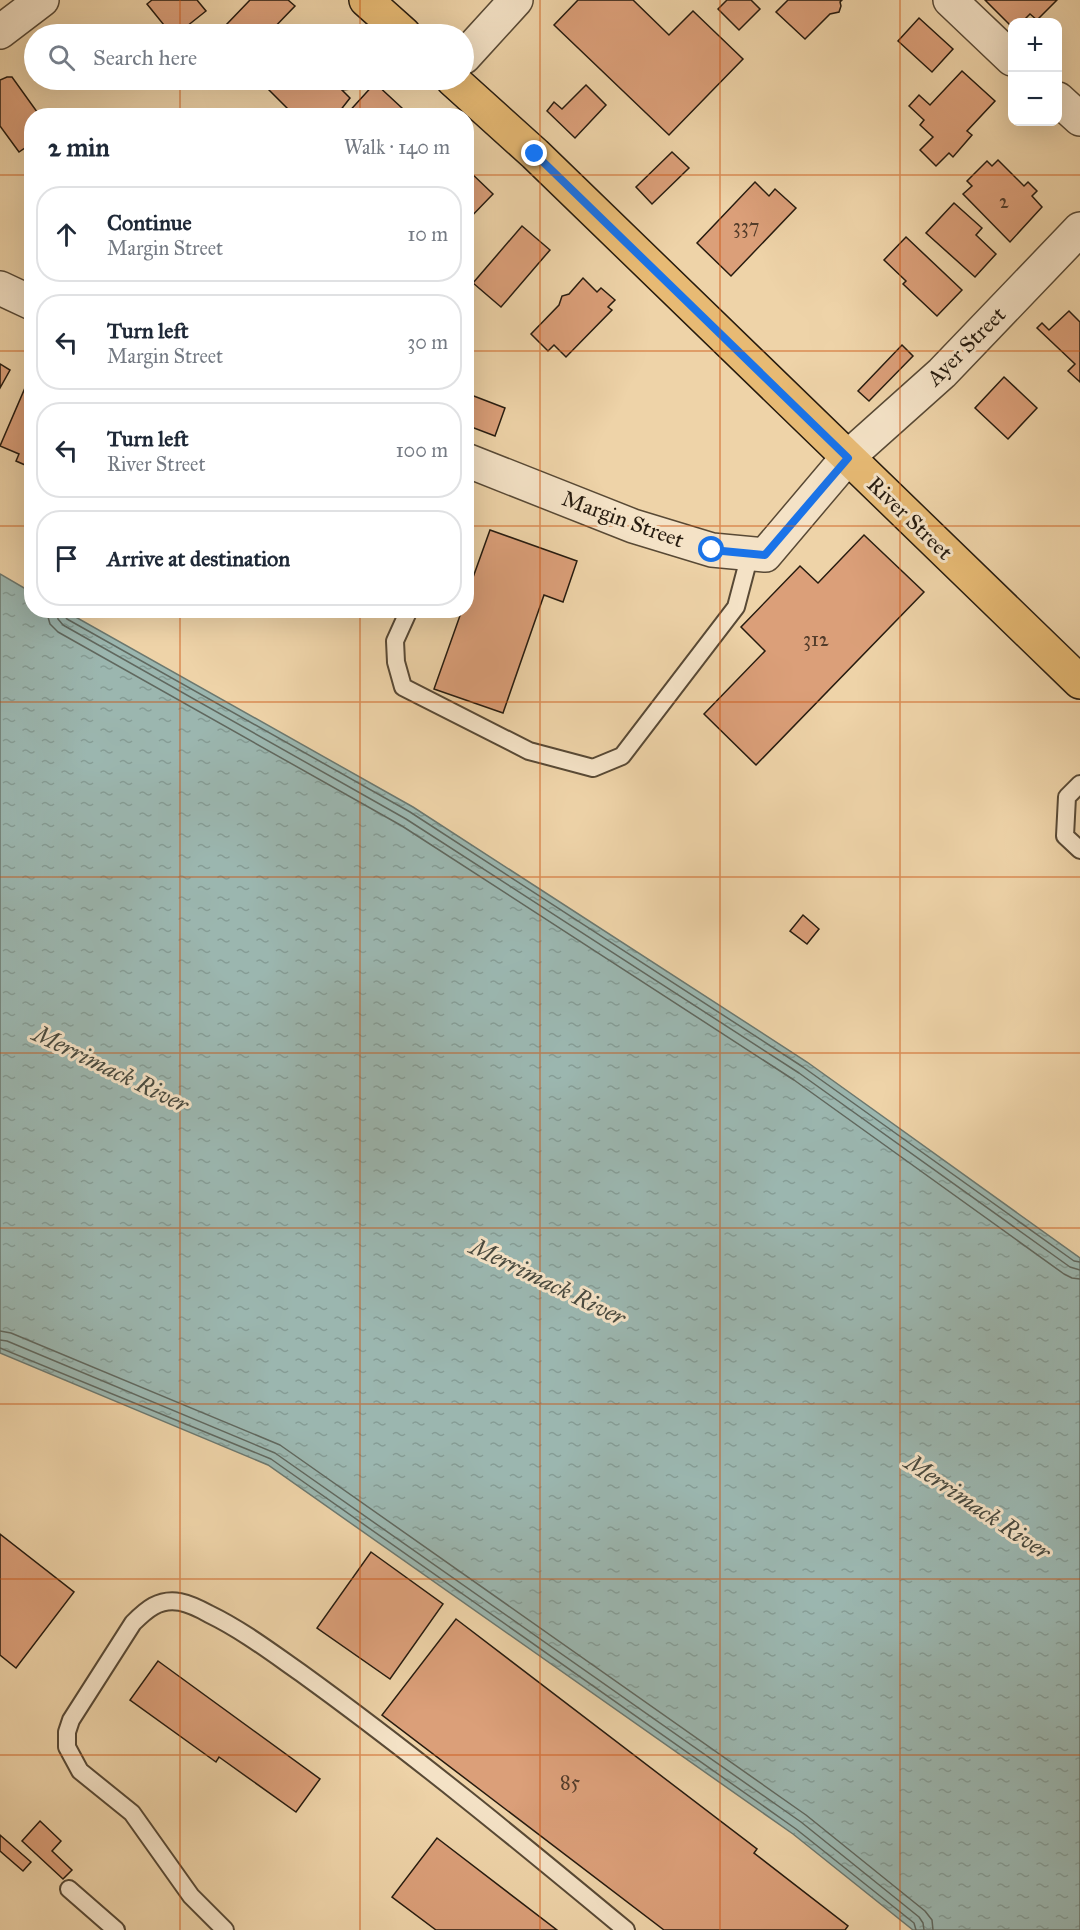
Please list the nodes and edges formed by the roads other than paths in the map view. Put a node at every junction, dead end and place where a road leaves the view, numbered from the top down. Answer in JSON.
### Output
{"nodes":[{"id":1,"x":42,"y":0,"type":"edge"},
{"id":2,"x":366,"y":0,"type":"edge"},
{"id":3,"x":516,"y":0,"type":"edge"},
{"id":4,"x":950,"y":0,"type":"edge"},
{"id":5,"x":393,"y":24,"type":"edge"},
{"id":6,"x":0,"y":32,"type":"edge"},
{"id":7,"x":474,"y":46,"type":"edge"},
{"id":8,"x":1008,"y":55,"type":"edge"},
{"id":9,"x":464,"y":90,"type":"edge"},
{"id":10,"x":1062,"y":103,"type":"edge"},
{"id":11,"x":1080,"y":119,"type":"edge"},
{"id":12,"x":1080,"y":229,"type":"edge"},
{"id":13,"x":0,"y":288,"type":"edge"},
{"id":14,"x":24,"y":299,"type":"edge"},
{"id":15,"x":848,"y":458,"type":"junction"},
{"id":16,"x":474,"y":471,"type":"edge"},
{"id":17,"x":750,"y":554,"type":"junction"},
{"id":18,"x":405,"y":618,"type":"edge"},
{"id":19,"x":1077,"y":671,"type":"edge"},
{"id":20,"x":1080,"y":784,"type":"edge"},
{"id":21,"x":1080,"y":849,"type":"edge"},
{"id":22,"x":69,"y":1889,"type":"dead end"},
{"id":23,"x":116,"y":1930,"type":"edge"},
{"id":24,"x":225,"y":1930,"type":"edge"},
{"id":25,"x":626,"y":1930,"type":"edge"}],
"edges":[{"from":1,"to":6,"type":"street"},
{"from":2,"to":5,"type":"main road"},
{"from":3,"to":7,"type":"street"},
{"from":4,"to":8,"type":"street"},
{"from":9,"to":15,"type":"main road","name":"River Street"},
{"from":10,"to":11,"type":"street"},
{"from":12,"to":15,"type":"street","name":"Ayer Street"},
{"from":13,"to":14,"type":"street"},
{"from":15,"to":17,"type":"street","name":"Margin Street"},
{"from":15,"to":19,"type":"main road","name":"River Street"},
{"from":16,"to":17,"type":"street","name":"Margin Street"},
{"from":17,"to":18,"type":"lane"},
{"from":20,"to":21,"type":"lane"},
{"from":22,"to":23,"type":"lane"},
{"from":24,"to":25,"type":"lane"}]}
